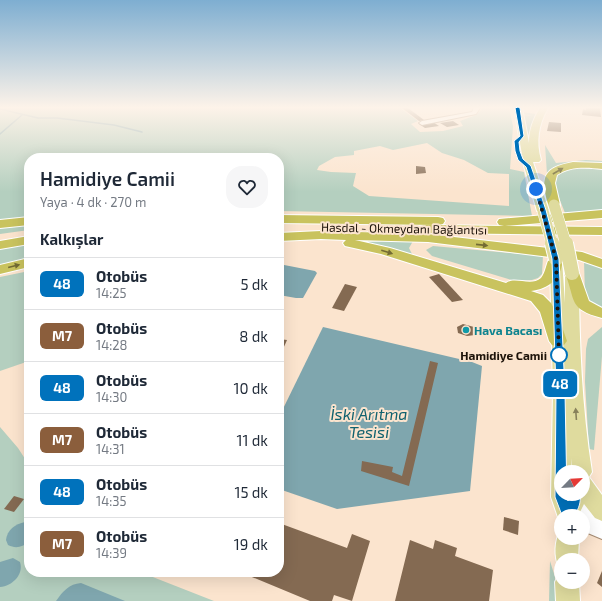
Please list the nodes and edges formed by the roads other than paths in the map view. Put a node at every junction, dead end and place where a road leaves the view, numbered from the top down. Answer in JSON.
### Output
{"nodes":[{"id":1,"x":529,"y":136,"type":"edge"},
{"id":2,"x":534,"y":136,"type":"edge"},
{"id":3,"x":602,"y":166,"type":"edge"},
{"id":4,"x":548,"y":208,"type":"junction"},
{"id":5,"x":284,"y":215,"type":"edge"},
{"id":6,"x":602,"y":215,"type":"edge"},
{"id":7,"x":284,"y":219,"type":"edge"},
{"id":8,"x":24,"y":221,"type":"edge"},
{"id":9,"x":411,"y":221,"type":"junction"},
{"id":10,"x":602,"y":221,"type":"edge"},
{"id":11,"x":504,"y":222,"type":"junction"},
{"id":12,"x":4,"y":223,"type":"edge"},
{"id":13,"x":284,"y":226,"type":"edge"},
{"id":14,"x":387,"y":228,"type":"junction"},
{"id":15,"x":284,"y":230,"type":"edge"},
{"id":16,"x":529,"y":231,"type":"junction"},
{"id":17,"x":602,"y":231,"type":"edge"},
{"id":18,"x":24,"y":234,"type":"edge"},
{"id":19,"x":602,"y":236,"type":"edge"},
{"id":20,"x":0,"y":238,"type":"edge"},
{"id":21,"x":284,"y":238,"type":"edge"},
{"id":22,"x":284,"y":238,"type":"edge"},
{"id":23,"x":444,"y":240,"type":"junction"},
{"id":24,"x":24,"y":241,"type":"edge"},
{"id":25,"x":0,"y":245,"type":"edge"},
{"id":26,"x":556,"y":259,"type":"junction"},
{"id":27,"x":24,"y":263,"type":"edge"},
{"id":28,"x":602,"y":264,"type":"edge"},
{"id":29,"x":0,"y":270,"type":"edge"},
{"id":30,"x":572,"y":273,"type":"junction"},
{"id":31,"x":602,"y":313,"type":"edge"},
{"id":32,"x":558,"y":341,"type":"junction"},
{"id":33,"x":579,"y":453,"type":"junction"},
{"id":34,"x":577,"y":465,"type":"edge"},
{"id":35,"x":581,"y":465,"type":"edge"},
{"id":36,"x":590,"y":496,"type":"edge"},
{"id":37,"x":568,"y":509,"type":"edge"},
{"id":38,"x":602,"y":511,"type":"edge"},
{"id":39,"x":590,"y":514,"type":"edge"},
{"id":40,"x":602,"y":518,"type":"edge"},
{"id":41,"x":590,"y":525,"type":"edge"},
{"id":42,"x":602,"y":530,"type":"edge"},
{"id":43,"x":567,"y":589,"type":"edge"},
{"id":44,"x":568,"y":601,"type":"edge"}],
"edges":[{"from":1,"to":4,"type":"main road"},
{"from":2,"to":4,"type":"main road"},
{"from":4,"to":3,"type":"highway","one_way":true},
{"from":4,"to":26,"type":"main road","bridge":true},
{"from":4,"to":30,"type":"main road","bridge":true},
{"from":5,"to":9,"type":"highway"},
{"from":6,"to":11,"type":"highway"},
{"from":7,"to":9,"type":"highway","name":"Hasdal - Okmeydanı Bağlantısı"},
{"from":8,"to":12,"type":"highway"},
{"from":9,"to":11,"type":"highway","name":"Hasdal - Okmeydanı Bağlantısı"},
{"from":10,"to":11,"type":"highway"},
{"from":13,"to":14,"type":"highway","name":"Hasdal - Okmeydanı Bağlantısı"},
{"from":14,"to":15,"type":"highway"},
{"from":14,"to":16,"type":"highway","name":"Hasdal - Okmeydanı Bağlantısı"},
{"from":16,"to":17,"type":"highway"},
{"from":16,"to":19,"type":"highway"},
{"from":18,"to":20,"type":"highway"},
{"from":21,"to":23,"type":"highway"},
{"from":22,"to":32,"type":"highway","one_way":true},
{"from":23,"to":26,"type":"highway"},
{"from":23,"to":28,"type":"highway","one_way":true},
{"from":24,"to":25,"type":"highway"},
{"from":26,"to":32,"type":"main road"},
{"from":29,"to":27,"type":"highway","one_way":true},
{"from":30,"to":31,"type":"highway"},
{"from":33,"to":30,"type":"main road","one_way":true},
{"from":32,"to":37,"type":"main road"},
{"from":33,"to":34,"type":"main road"},
{"from":33,"to":35,"type":"main road"},
{"from":36,"to":38,"type":"main road"},
{"from":39,"to":40,"type":"street"},
{"from":41,"to":42,"type":"street"},
{"from":43,"to":44,"type":"main road"}]}
